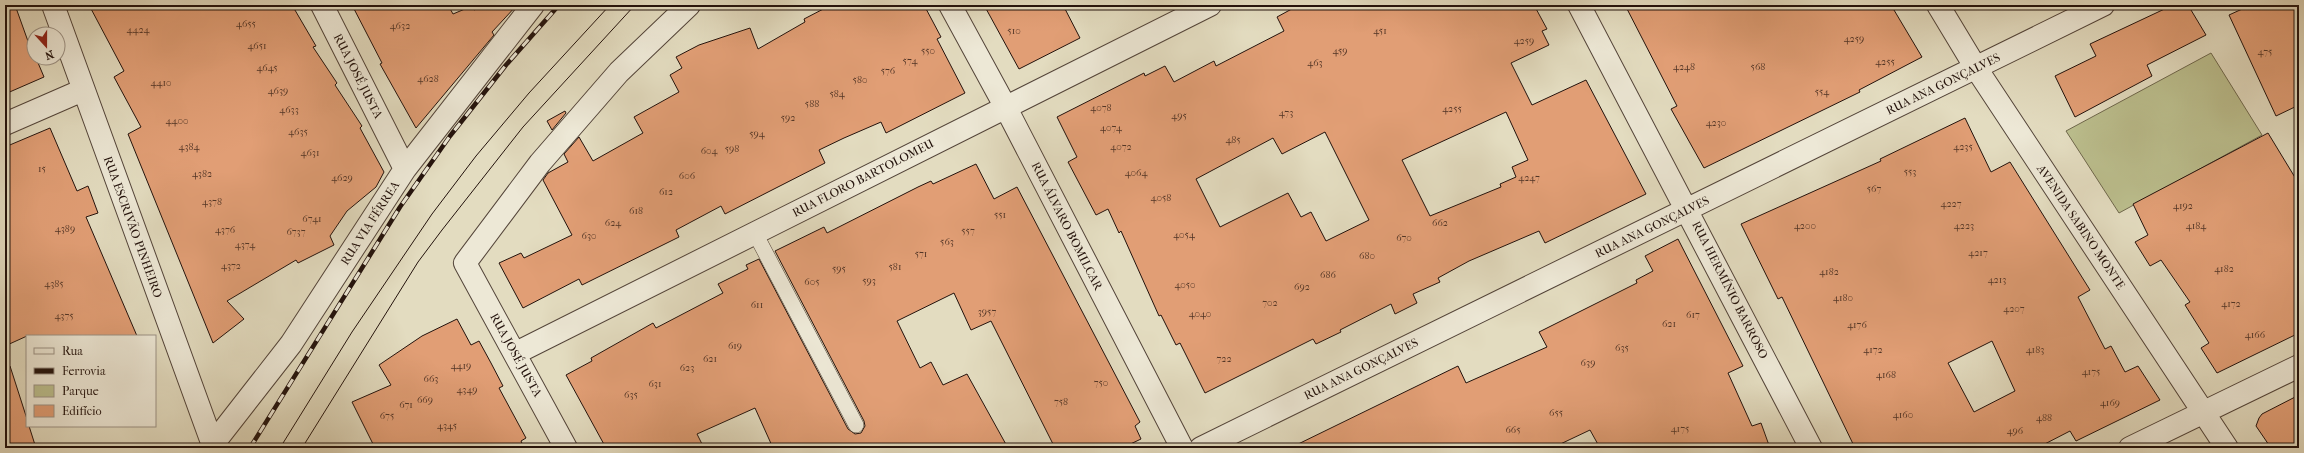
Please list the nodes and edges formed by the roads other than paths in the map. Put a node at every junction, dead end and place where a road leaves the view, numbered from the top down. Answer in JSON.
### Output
{"nodes":[{"id":1,"x":53,"y":5,"type":"edge"},
{"id":2,"x":322,"y":5,"type":"edge"},
{"id":3,"x":532,"y":5,"type":"edge"},
{"id":4,"x":689,"y":5,"type":"edge"},
{"id":5,"x":950,"y":5,"type":"edge"},
{"id":6,"x":1210,"y":5,"type":"edge"},
{"id":7,"x":1579,"y":5,"type":"edge"},
{"id":8,"x":1938,"y":5,"type":"edge"},
{"id":9,"x":2103,"y":5,"type":"edge"},
{"id":10,"x":1976,"y":68,"type":"junction"},
{"id":11,"x":83,"y":90,"type":"junction"},
{"id":12,"x":1005,"y":106,"type":"junction"},
{"id":13,"x":5,"y":124,"type":"edge"},
{"id":14,"x":405,"y":169,"type":"junction"},
{"id":15,"x":1688,"y":209,"type":"junction"},
{"id":16,"x":755,"y":233,"type":"junction"},
{"id":17,"x":516,"y":353,"type":"junction"},
{"id":18,"x":2299,"y":366,"type":"edge"},
{"id":19,"x":2204,"y":412,"type":"junction"},
{"id":20,"x":856,"y":425,"type":"dead end"},
{"id":21,"x":214,"y":446,"type":"edge"},
{"id":22,"x":566,"y":448,"type":"edge"},
{"id":23,"x":1182,"y":448,"type":"edge"},
{"id":24,"x":1201,"y":448,"type":"edge"},
{"id":25,"x":1811,"y":448,"type":"edge"},
{"id":26,"x":2130,"y":448,"type":"edge"},
{"id":27,"x":2227,"y":448,"type":"edge"}],
"edges":[{"from":1,"to":11,"type":"street","name":"RUA ESCRIVÃO PINHEIRO"},
{"from":2,"to":14,"type":"street","name":"RUA JOSÉ JUSTA"},
{"from":3,"to":14,"type":"street","name":"RUA VIA FÉRREA"},
{"from":4,"to":17,"type":"street","name":"RUA JOSÉ JUSTA"},
{"from":5,"to":12,"type":"street","name":"RUA ÁLVARO BOMILCAR"},
{"from":6,"to":12,"type":"street","name":"RUA FLORO BARTOLOMEU"},
{"from":7,"to":15,"type":"street","name":"RUA HERMÍNIO BARROSO"},
{"from":8,"to":10,"type":"street","name":"AVENIDA SABINO MONTE"},
{"from":9,"to":10,"type":"street","name":"RUA ANA GONÇALVES"},
{"from":10,"to":15,"type":"street","name":"RUA ANA GONÇALVES"},
{"from":10,"to":19,"type":"street","name":"AVENIDA SABINO MONTE"},
{"from":11,"to":13,"type":"street"},
{"from":11,"to":21,"type":"street","name":"RUA ESCRIVÃO PINHEIRO"},
{"from":12,"to":16,"type":"street","name":"RUA FLORO BARTOLOMEU"},
{"from":12,"to":23,"type":"street","name":"RUA ÁLVARO BOMILCAR"},
{"from":14,"to":21,"type":"street","name":"RUA VIA FÉRREA"},
{"from":15,"to":24,"type":"street","name":"RUA ANA GONÇALVES"},
{"from":15,"to":25,"type":"street","name":"RUA HERMÍNIO BARROSO"},
{"from":16,"to":17,"type":"street","name":"RUA FLORO BARTOLOMEU"},
{"from":16,"to":20,"type":"lane"},
{"from":17,"to":22,"type":"street","name":"RUA JOSÉ JUSTA"},
{"from":18,"to":19,"type":"street"},
{"from":19,"to":26,"type":"street"},
{"from":19,"to":27,"type":"street","name":"AVENIDA SABINO MONTE"}]}
